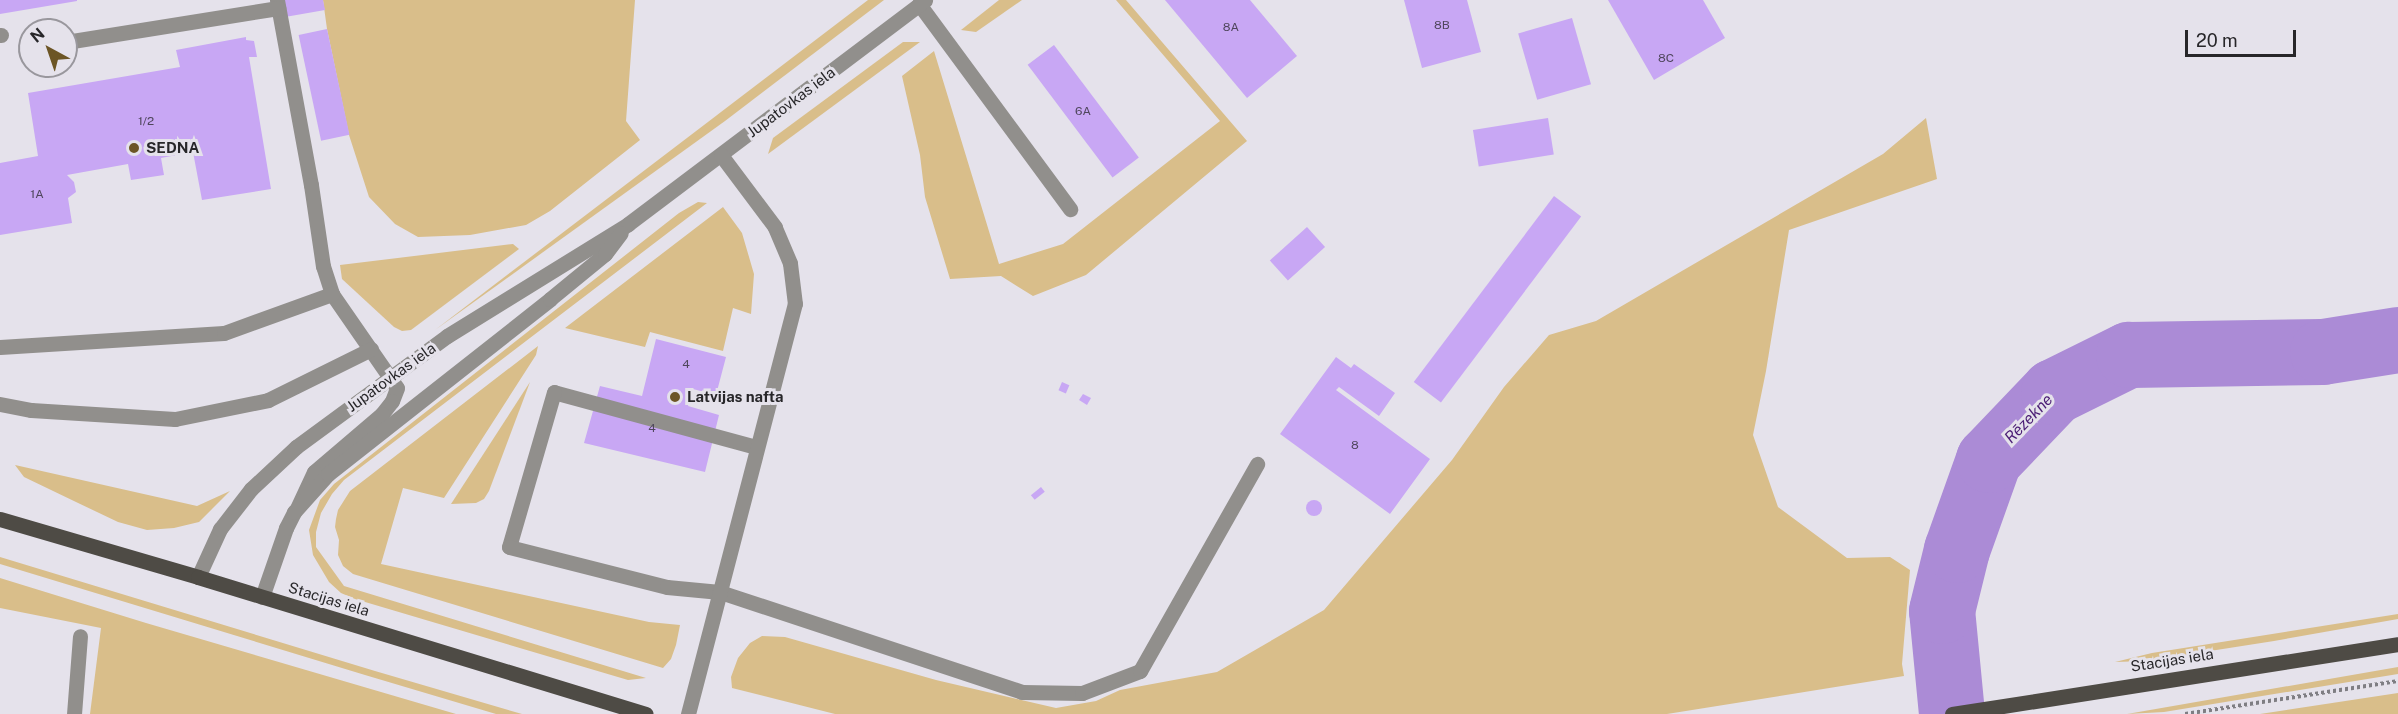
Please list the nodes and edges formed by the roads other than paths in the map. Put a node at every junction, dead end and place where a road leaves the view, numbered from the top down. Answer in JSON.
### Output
{"nodes":[{"id":1,"x":922,"y":2,"type":"edge"},
{"id":2,"x":277,"y":4,"type":"edge"},
{"id":3,"x":78,"y":40,"type":"edge"},
{"id":4,"x":722,"y":155,"type":"junction"},
{"id":5,"x":1070,"y":209,"type":"dead end"},
{"id":6,"x":628,"y":224,"type":"junction"},
{"id":7,"x":332,"y":294,"type":"junction"},
{"id":8,"x":0,"y":347,"type":"edge"},
{"id":9,"x":371,"y":349,"type":"junction"},
{"id":10,"x":390,"y":377,"type":"junction"},
{"id":11,"x":0,"y":404,"type":"edge"},
{"id":12,"x":756,"y":447,"type":"junction"},
{"id":13,"x":1257,"y":464,"type":"dead end"},
{"id":14,"x":298,"y":506,"type":"junction"},
{"id":15,"x":0,"y":519,"type":"edge"},
{"id":16,"x":198,"y":577,"type":"junction"},
{"id":17,"x":720,"y":592,"type":"junction"},
{"id":18,"x":262,"y":597,"type":"junction"},
{"id":19,"x":81,"y":636,"type":"dead end"},
{"id":20,"x":2398,"y":644,"type":"edge"},
{"id":21,"x":74,"y":714,"type":"edge"},
{"id":22,"x":646,"y":714,"type":"edge"},
{"id":23,"x":688,"y":714,"type":"edge"},
{"id":24,"x":1952,"y":714,"type":"edge"}],
"edges":[{"from":1,"to":4,"type":"street","name":"Jupatovkas iela"},
{"from":1,"to":5,"type":"street"},
{"from":2,"to":3,"type":"street"},
{"from":2,"to":7,"type":"street"},
{"from":4,"to":6,"type":"street","name":"Jupatovkas iela"},
{"from":4,"to":12,"type":"street"},
{"from":6,"to":10,"type":"street","name":"Jupatovkas iela"},
{"from":6,"to":14,"type":"street","name":"Jupatovkas iela"},
{"from":7,"to":8,"type":"street"},
{"from":7,"to":9,"type":"street"},
{"from":9,"to":10,"type":"street"},
{"from":9,"to":11,"type":"street"},
{"from":10,"to":14,"type":"street"},
{"from":10,"to":16,"type":"street","name":"Jupatovkas iela"},
{"from":12,"to":17,"type":"street"},
{"from":12,"to":17,"type":"street"},
{"from":13,"to":17,"type":"street"},
{"from":14,"to":18,"type":"street","name":"Jupatovkas iela"},
{"from":15,"to":16,"type":"main road","name":"Stacijas iela"},
{"from":16,"to":18,"type":"main road","name":"Stacijas iela"},
{"from":17,"to":23,"type":"street"},
{"from":18,"to":22,"type":"main road","name":"Stacijas iela"},
{"from":19,"to":21,"type":"street"},
{"from":20,"to":24,"type":"main road","name":"Stacijas iela"}]}
